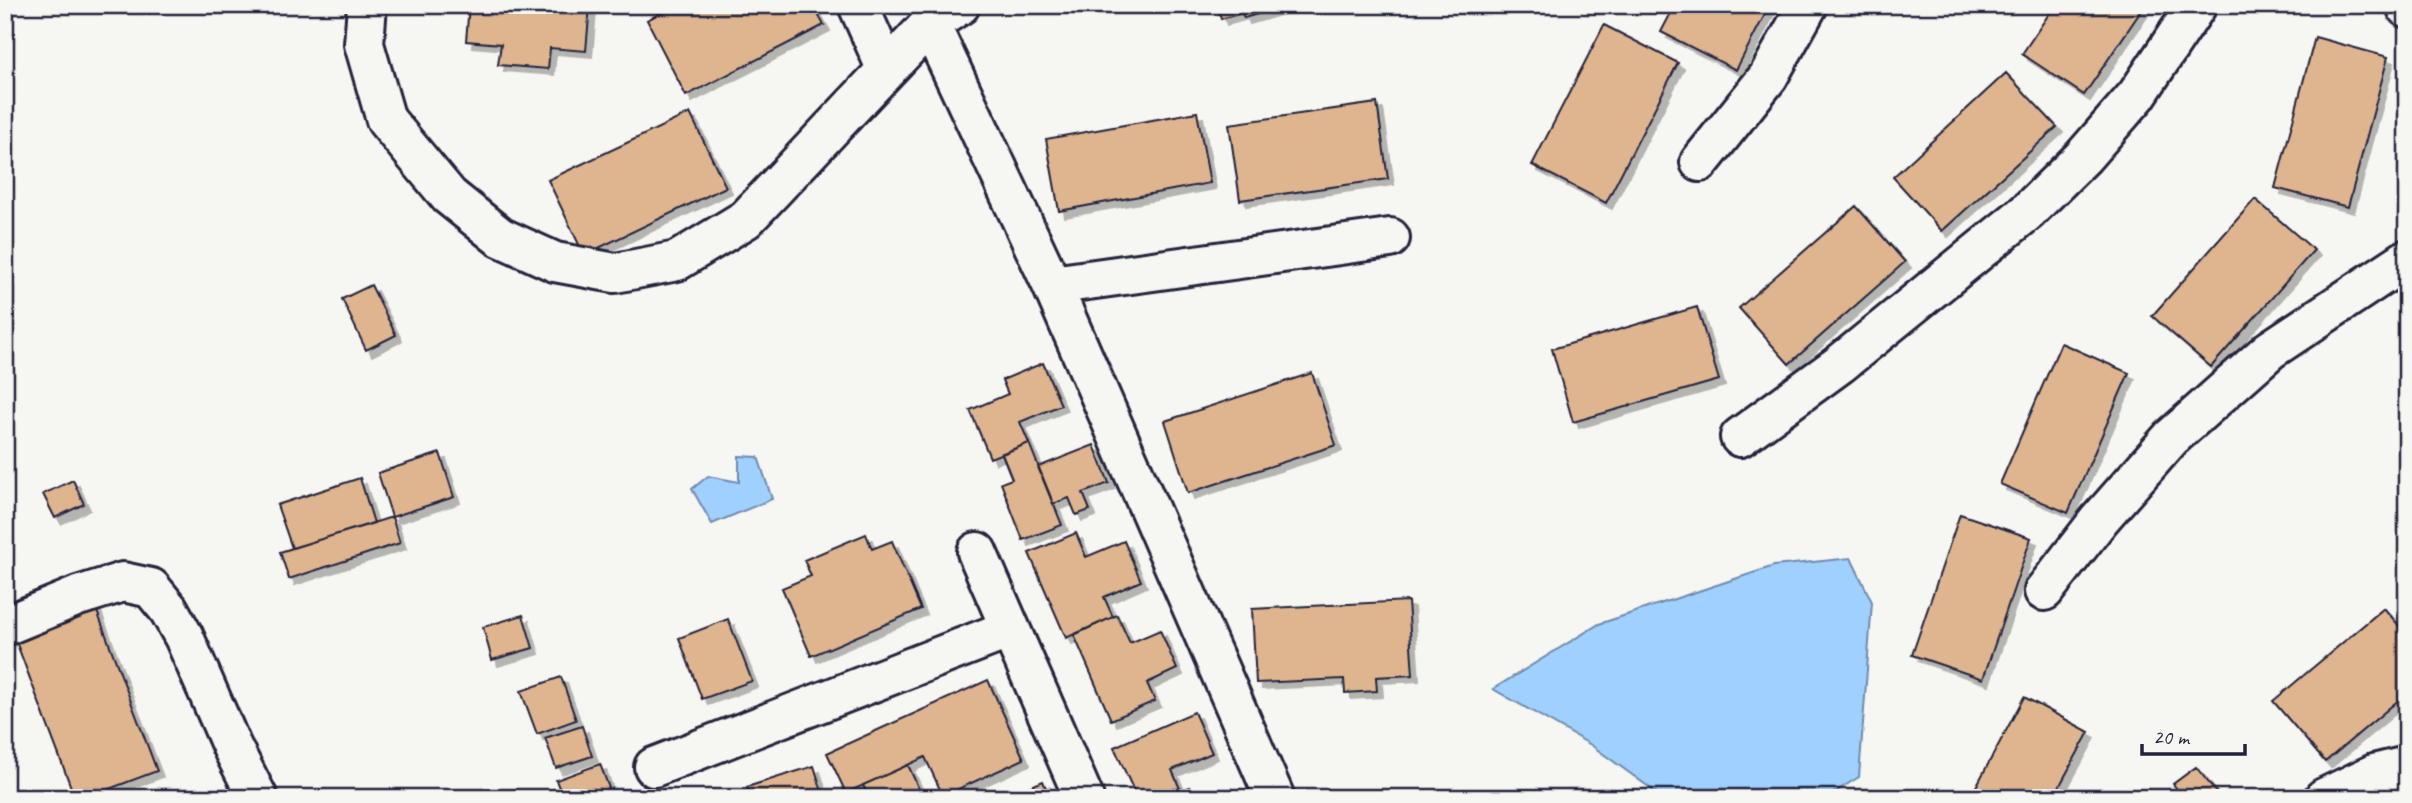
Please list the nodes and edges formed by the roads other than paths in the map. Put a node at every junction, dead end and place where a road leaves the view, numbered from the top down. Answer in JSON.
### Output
{"nodes":[{"id":1,"x":367,"y":5,"type":"edge"},
{"id":2,"x":858,"y":5,"type":"edge"},
{"id":3,"x":1808,"y":5,"type":"edge"},
{"id":4,"x":2197,"y":5,"type":"edge"},
{"id":5,"x":945,"y":14,"type":"edge"},
{"id":6,"x":886,"y":68,"type":"junction"},
{"id":7,"x":1700,"y":162,"type":"dead end"},
{"id":8,"x":1390,"y":238,"type":"dead end"},
{"id":9,"x":2407,"y":259,"type":"edge"},
{"id":10,"x":1052,"y":285,"type":"junction"},
{"id":11,"x":1740,"y":437,"type":"dead end"},
{"id":12,"x":977,"y":552,"type":"dead end"},
{"id":13,"x":2044,"y":591,"type":"dead end"},
{"id":14,"x":5,"y":626,"type":"edge"},
{"id":15,"x":1010,"y":629,"type":"junction"},
{"id":16,"x":2407,"y":766,"type":"edge"},
{"id":17,"x":654,"y":767,"type":"dead end"},
{"id":18,"x":258,"y":798,"type":"edge"},
{"id":19,"x":1084,"y":798,"type":"edge"},
{"id":20,"x":1275,"y":798,"type":"edge"},
{"id":21,"x":2324,"y":798,"type":"edge"}],
"edges":[{"from":1,"to":6,"type":"street"},
{"from":2,"to":6,"type":"street"},
{"from":3,"to":7,"type":"street"},
{"from":4,"to":11,"type":"street"},
{"from":5,"to":6,"type":"street"},
{"from":5,"to":10,"type":"street"},
{"from":8,"to":10,"type":"street"},
{"from":9,"to":13,"type":"street"},
{"from":10,"to":20,"type":"street"},
{"from":12,"to":15,"type":"street"},
{"from":14,"to":18,"type":"street"},
{"from":15,"to":17,"type":"street"},
{"from":15,"to":19,"type":"street"},
{"from":16,"to":21,"type":"street"}]}
